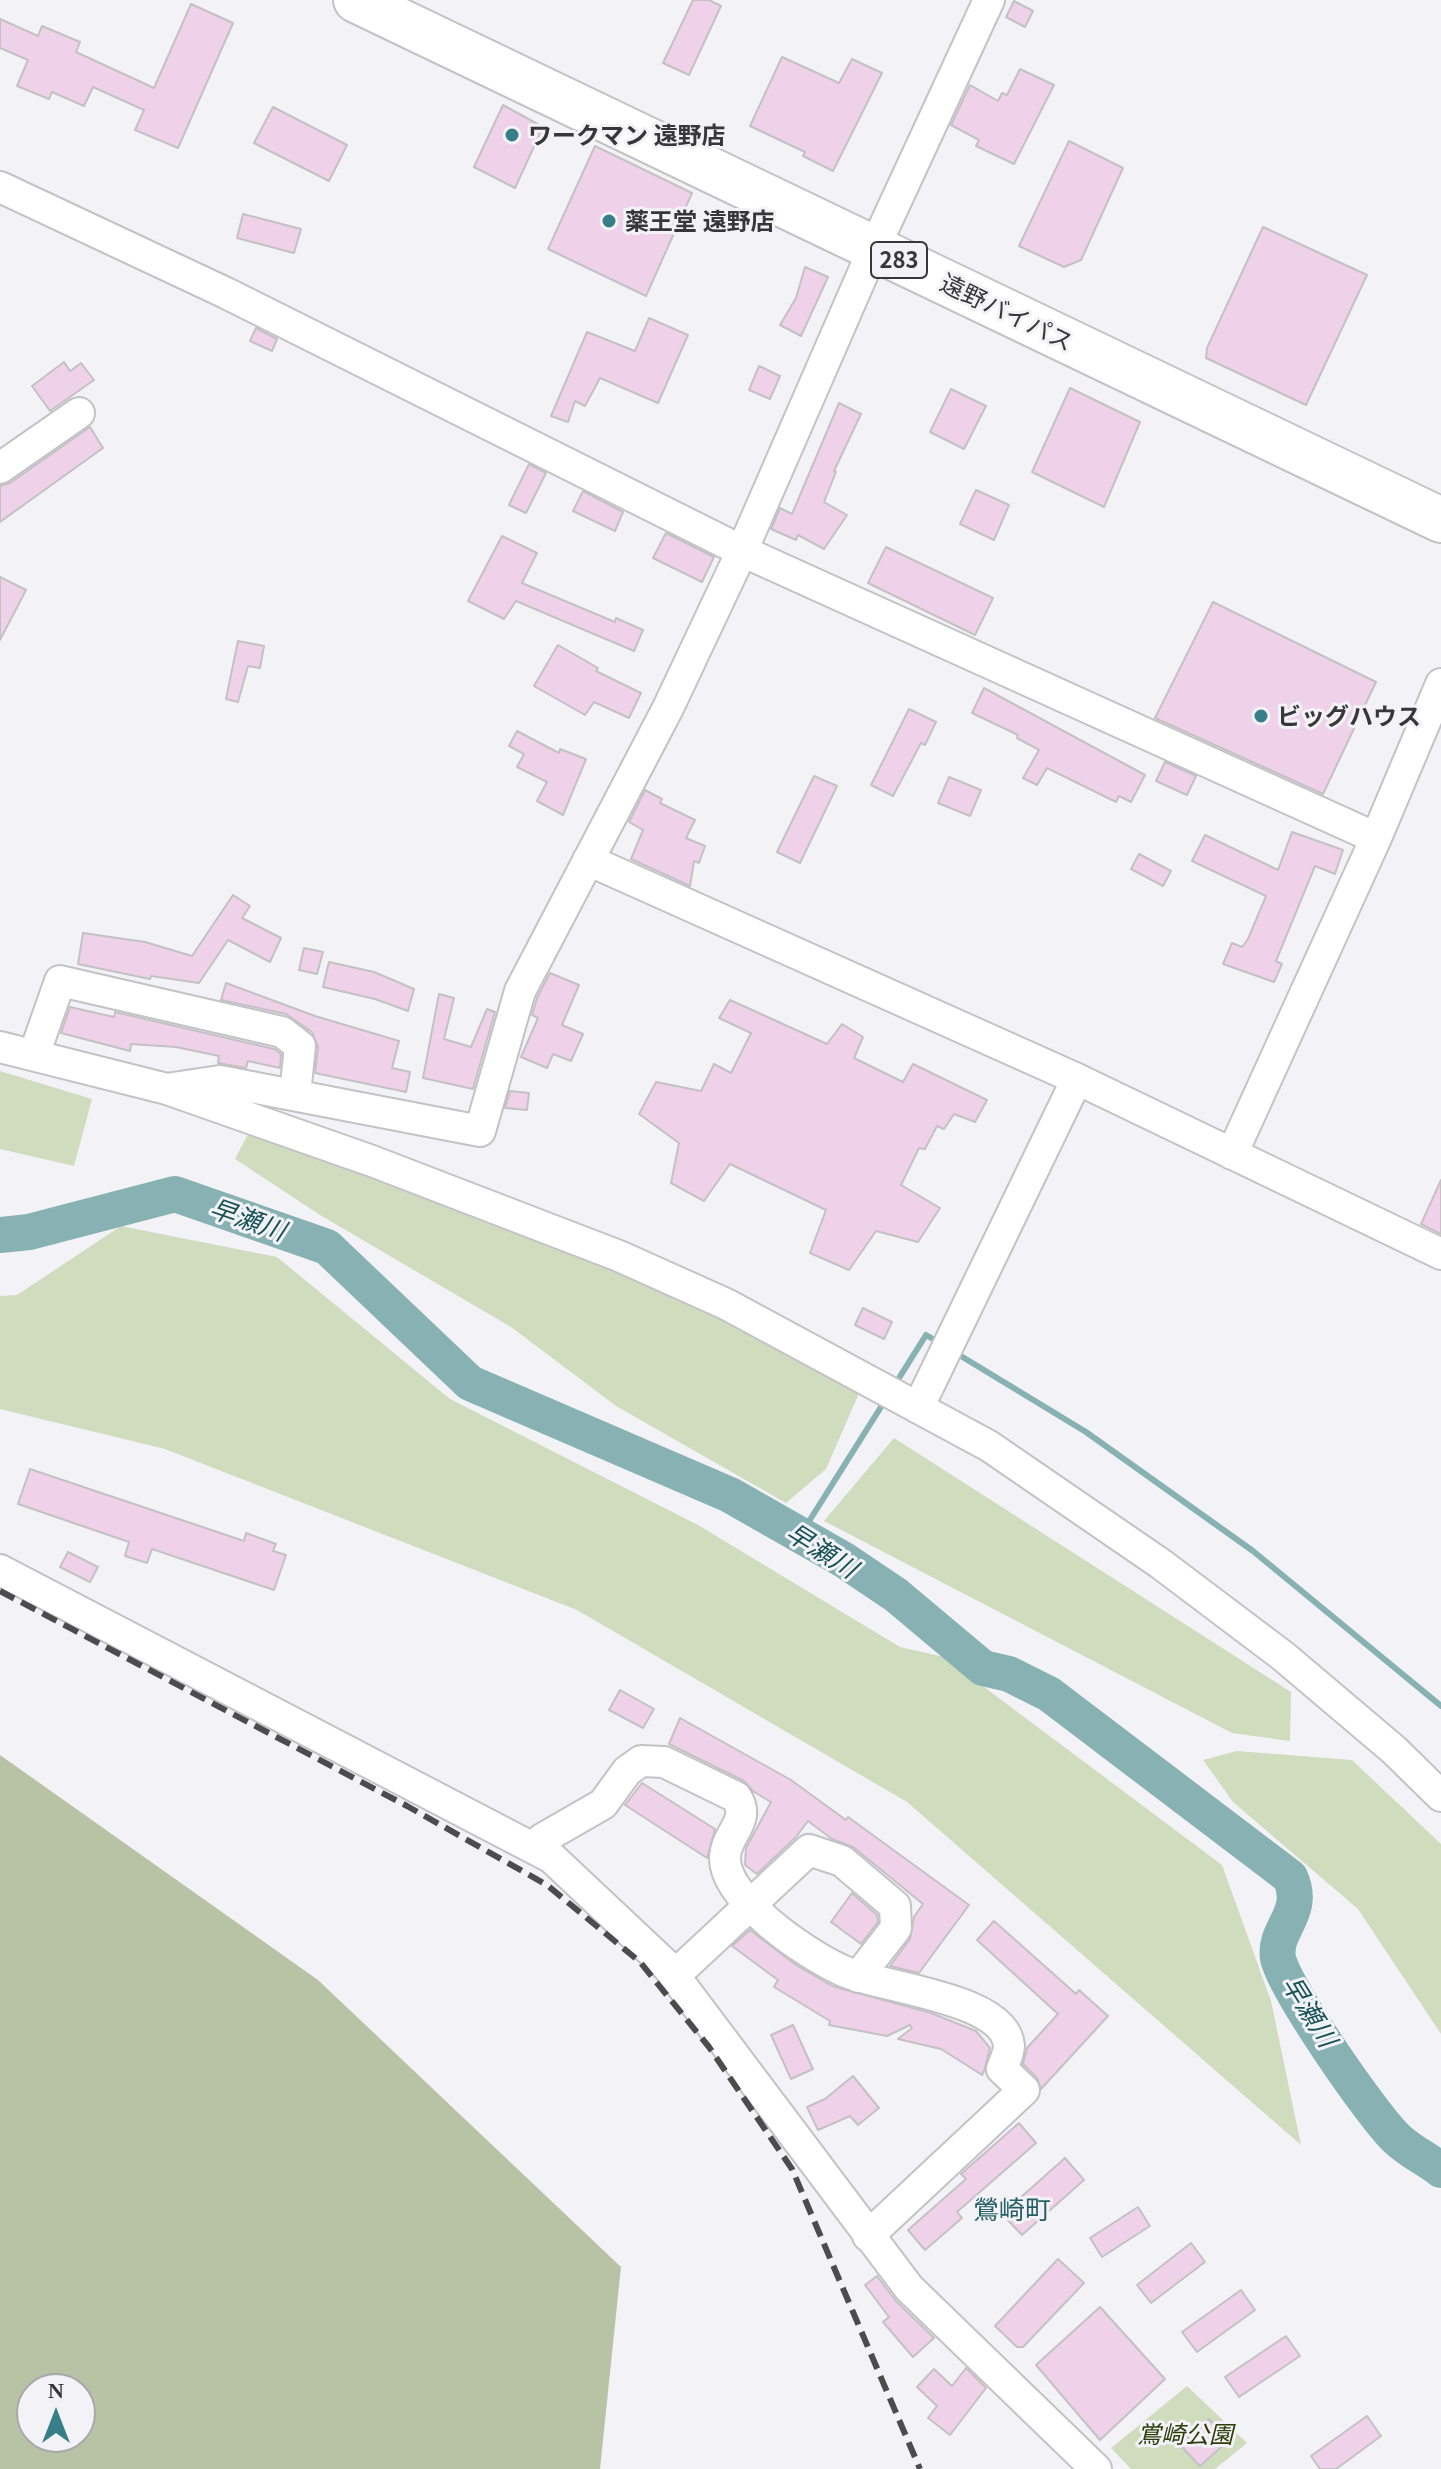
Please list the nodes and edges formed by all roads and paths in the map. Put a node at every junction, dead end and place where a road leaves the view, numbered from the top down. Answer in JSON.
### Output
{"nodes":[{"id":1,"x":356,"y":0,"type":"edge"},
{"id":2,"x":410,"y":0,"type":"edge"},
{"id":3,"x":989,"y":0,"type":"edge"},
{"id":4,"x":0,"y":187,"type":"edge"},
{"id":5,"x":879,"y":238,"type":"junction"},
{"id":6,"x":79,"y":413,"type":"dead end"},
{"id":7,"x":0,"y":468,"type":"edge"},
{"id":8,"x":1441,"y":494,"type":"edge"},
{"id":9,"x":1441,"y":520,"type":"edge"},
{"id":10,"x":742,"y":551,"type":"junction"},
{"id":11,"x":1441,"y":684,"type":"edge"},
{"id":12,"x":1376,"y":838,"type":"junction"},
{"id":13,"x":588,"y":860,"type":"junction"},
{"id":14,"x":0,"y":1047,"type":"edge"},
{"id":15,"x":34,"y":1055,"type":"junction"},
{"id":16,"x":1077,"y":1079,"type":"junction"},
{"id":17,"x":167,"y":1089,"type":"junction"},
{"id":18,"x":295,"y":1094,"type":"junction"},
{"id":19,"x":1232,"y":1154,"type":"junction"},
{"id":20,"x":1441,"y":1254,"type":"edge"},
{"id":21,"x":918,"y":1408,"type":"junction"},
{"id":22,"x":0,"y":1570,"type":"edge"},
{"id":23,"x":1441,"y":1796,"type":"edge"},
{"id":24,"x":542,"y":1839,"type":"dead end"},
{"id":25,"x":749,"y":1903,"type":"junction"},
{"id":26,"x":674,"y":1976,"type":"junction"},
{"id":27,"x":858,"y":1977,"type":"junction"},
{"id":28,"x":868,"y":2236,"type":"junction"},
{"id":29,"x":1096,"y":2469,"type":"edge"}],
"edges":[{"from":1,"to":5,"type":"highway","name":"遠野バイパス","number":"283"},
{"from":2,"to":5,"type":"highway","name":"遠野バイパス","number":"283"},
{"from":3,"to":5,"type":"street"},
{"from":4,"to":10,"type":"street"},
{"from":5,"to":8,"type":"highway","name":"遠野バイパス","number":"283"},
{"from":5,"to":9,"type":"highway","name":"遠野バイパス","number":"283"},
{"from":5,"to":10,"type":"street"},
{"from":6,"to":7,"type":"street"},
{"from":10,"to":12,"type":"street"},
{"from":10,"to":13,"type":"street"},
{"from":11,"to":12,"type":"street"},
{"from":12,"to":19,"type":"street"},
{"from":13,"to":16,"type":"street"},
{"from":13,"to":18,"type":"street"},
{"from":14,"to":15,"type":"street"},
{"from":15,"to":17,"type":"street"},
{"from":15,"to":18,"type":"street"},
{"from":16,"to":19,"type":"street"},
{"from":16,"to":21,"type":"street"},
{"from":17,"to":18,"type":"street"},
{"from":17,"to":21,"type":"street"},
{"from":19,"to":20,"type":"street"},
{"from":21,"to":23,"type":"street"},
{"from":22,"to":26,"type":"street"},
{"from":24,"to":25,"type":"street"},
{"from":25,"to":26,"type":"street"},
{"from":25,"to":27,"type":"street"},
{"from":25,"to":27,"type":"street"},
{"from":26,"to":28,"type":"street"},
{"from":27,"to":28,"type":"street"},
{"from":28,"to":29,"type":"street"}]}
